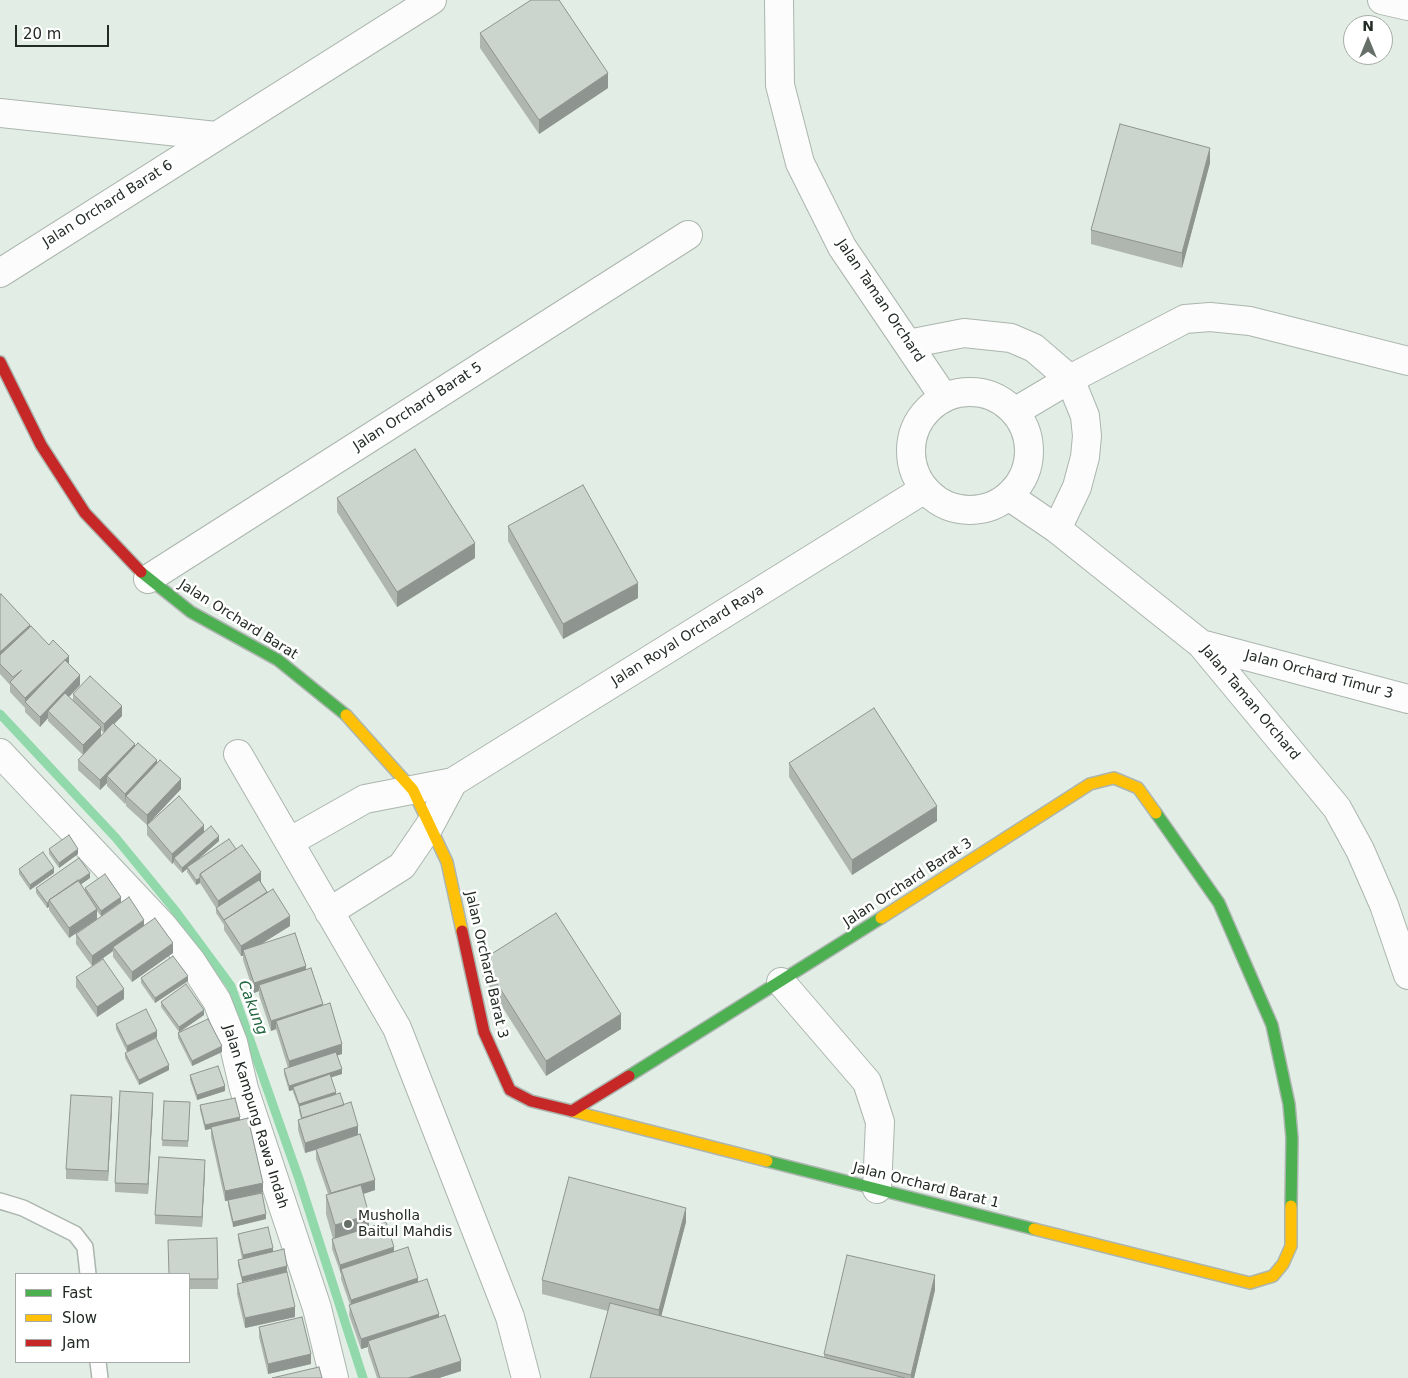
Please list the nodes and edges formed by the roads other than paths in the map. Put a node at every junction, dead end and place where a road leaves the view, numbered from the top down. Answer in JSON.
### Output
{"nodes":[{"id":1,"x":432,"y":0,"type":"edge"},
{"id":2,"x":779,"y":0,"type":"edge"},
{"id":3,"x":1382,"y":0,"type":"edge"},
{"id":4,"x":1408,"y":6,"type":"edge"},
{"id":5,"x":0,"y":112,"type":"edge"},
{"id":6,"x":216,"y":136,"type":"junction"},
{"id":7,"x":688,"y":234,"type":"dead end"},
{"id":8,"x":0,"y":273,"type":"edge"},
{"id":9,"x":908,"y":344,"type":"junction"},
{"id":10,"x":1408,"y":361,"type":"edge"},
{"id":11,"x":0,"y":362,"type":"edge"},
{"id":12,"x":1070,"y":379,"type":"junction"},
{"id":13,"x":943,"y":396,"type":"junction"},
{"id":14,"x":1016,"y":411,"type":"junction"},
{"id":15,"x":923,"y":490,"type":"junction"},
{"id":16,"x":1010,"y":497,"type":"junction"},
{"id":17,"x":1057,"y":529,"type":"junction"},
{"id":18,"x":148,"y":579,"type":"junction"},
{"id":19,"x":1201,"y":644,"type":"junction"},
{"id":20,"x":1408,"y":699,"type":"edge"},
{"id":21,"x":0,"y":753,"type":"edge"},
{"id":22,"x":238,"y":754,"type":"dead end"},
{"id":23,"x":452,"y":782,"type":"junction"},
{"id":24,"x":413,"y":790,"type":"junction"},
{"id":25,"x":430,"y":825,"type":"junction"},
{"id":26,"x":289,"y":842,"type":"junction"},
{"id":27,"x":329,"y":912,"type":"junction"},
{"id":28,"x":1408,"y":975,"type":"edge"},
{"id":29,"x":781,"y":982,"type":"junction"},
{"id":30,"x":572,"y":1111,"type":"junction"},
{"id":31,"x":877,"y":1189,"type":"junction"},
{"id":32,"x":0,"y":1201,"type":"edge"},
{"id":33,"x":88,"y":1273,"type":"edge"},
{"id":34,"x":1273,"y":1276,"type":"joint"},
{"id":35,"x":98,"y":1363,"type":"edge"},
{"id":36,"x":100,"y":1378,"type":"edge"},
{"id":37,"x":334,"y":1378,"type":"edge"},
{"id":38,"x":526,"y":1378,"type":"edge"}],
"edges":[{"from":1,"to":6,"type":"street","name":"Jalan Orchard Barat 6"},
{"from":2,"to":9,"type":"street","name":"Jalan Taman Orchard"},
{"from":3,"to":4,"type":"street"},
{"from":5,"to":6,"type":"street"},
{"from":6,"to":8,"type":"street","name":"Jalan Orchard Barat 6"},
{"from":7,"to":18,"type":"street","name":"Jalan Orchard Barat 5"},
{"from":9,"to":12,"type":"street"},
{"from":9,"to":13,"type":"street","name":"Jalan Taman Orchard"},
{"from":10,"to":12,"type":"street"},
{"from":11,"to":18,"type":"street","name":"Jalan Orchard Barat"},
{"from":12,"to":14,"type":"street"},
{"from":12,"to":17,"type":"street"},
{"from":13,"to":14,"type":"street"},
{"from":13,"to":15,"type":"street"},
{"from":14,"to":16,"type":"street"},
{"from":15,"to":16,"type":"street"},
{"from":15,"to":23,"type":"street","name":"Jalan Royal Orchard Raya"},
{"from":16,"to":17,"type":"street","name":"Jalan Taman Orchard"},
{"from":17,"to":19,"type":"street","name":"Jalan Taman Orchard"},
{"from":18,"to":24,"type":"street","name":"Jalan Orchard Barat"},
{"from":19,"to":20,"type":"street","name":"Jalan Orchard Timur 3"},
{"from":19,"to":28,"type":"street","name":"Jalan Taman Orchard"},
{"from":21,"to":37,"type":"street","name":"Jalan Kampung Rawa Indah"},
{"from":22,"to":26,"type":"street"},
{"from":23,"to":24,"type":"street","name":"Jalan Royal Orchard Raya"},
{"from":23,"to":25,"type":"street"},
{"from":24,"to":25,"type":"street","name":"Jalan Orchard Barat 3"},
{"from":24,"to":26,"type":"street","name":"Jalan Royal Orchard Raya"},
{"from":25,"to":27,"type":"street"},
{"from":25,"to":30,"type":"street","name":"Jalan Orchard Barat 3"},
{"from":26,"to":27,"type":"street"},
{"from":27,"to":38,"type":"street"},
{"from":29,"to":30,"type":"street","name":"Jalan Orchard Barat 3"},
{"from":29,"to":31,"type":"street"},
{"from":29,"to":34,"type":"street","name":"Jalan Orchard Barat 3"},
{"from":30,"to":31,"type":"street","name":"Jalan Orchard Barat 1"},
{"from":31,"to":34,"type":"street","name":"Jalan Orchard Barat 1"},
{"from":32,"to":33,"type":"lane"},
{"from":35,"to":36,"type":"lane"}]}
